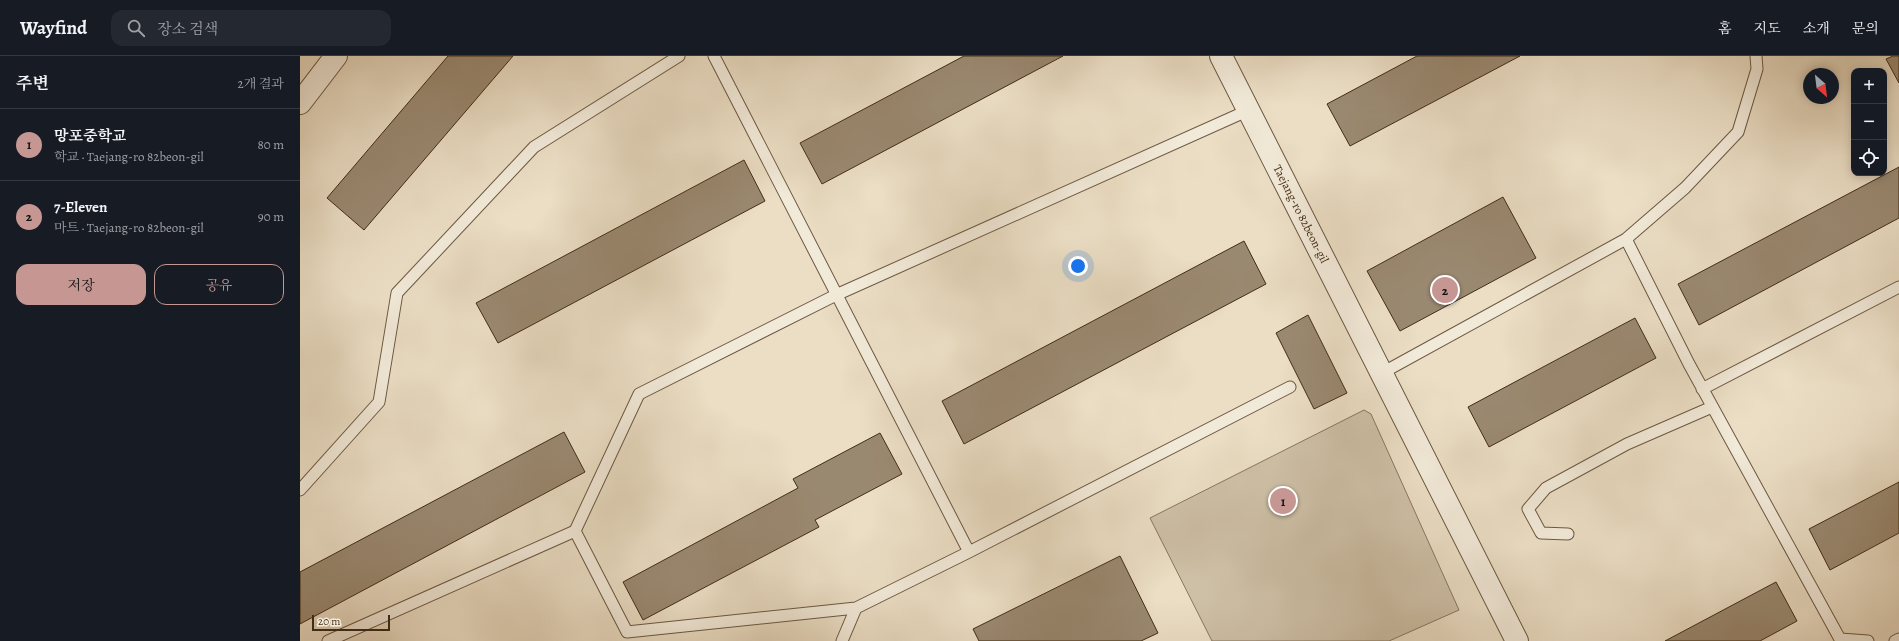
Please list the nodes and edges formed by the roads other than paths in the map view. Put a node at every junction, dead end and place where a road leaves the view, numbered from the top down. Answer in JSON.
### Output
{"nodes":[{"id":1,"x":336,"y":56,"type":"edge"},
{"id":2,"x":679,"y":56,"type":"edge"},
{"id":3,"x":714,"y":56,"type":"edge"},
{"id":4,"x":1221,"y":56,"type":"edge"},
{"id":5,"x":1756,"y":56,"type":"edge"},
{"id":6,"x":300,"y":103,"type":"edge"},
{"id":7,"x":1249,"y":110,"type":"junction"},
{"id":8,"x":1626,"y":239,"type":"junction"},
{"id":9,"x":1899,"y":288,"type":"edge"},
{"id":10,"x":836,"y":295,"type":"junction"},
{"id":11,"x":1382,"y":373,"type":"junction"},
{"id":12,"x":1290,"y":387,"type":"dead end"},
{"id":13,"x":1702,"y":388,"type":"junction"},
{"id":14,"x":1712,"y":407,"type":"junction"},
{"id":15,"x":300,"y":490,"type":"edge"},
{"id":16,"x":576,"y":532,"type":"junction"},
{"id":17,"x":1568,"y":534,"type":"dead end"},
{"id":18,"x":968,"y":552,"type":"junction"},
{"id":19,"x":856,"y":608,"type":"junction"},
{"id":20,"x":1899,"y":639,"type":"edge"},
{"id":21,"x":1840,"y":640,"type":"edge"},
{"id":22,"x":328,"y":641,"type":"edge"},
{"id":23,"x":842,"y":641,"type":"edge"},
{"id":24,"x":1517,"y":641,"type":"edge"},
{"id":25,"x":1868,"y":641,"type":"edge"},
{"id":26,"x":1895,"y":641,"type":"edge"}],
"edges":[{"from":1,"to":6,"type":"street"},
{"from":2,"to":15,"type":"lane"},
{"from":3,"to":10,"type":"lane"},
{"from":4,"to":7,"type":"street","name":"Taejang-ro 82beon-gil"},
{"from":5,"to":8,"type":"lane"},
{"from":7,"to":10,"type":"lane"},
{"from":7,"to":11,"type":"street","name":"Taejang-ro 82beon-gil"},
{"from":8,"to":11,"type":"lane"},
{"from":8,"to":13,"type":"lane"},
{"from":9,"to":13,"type":"lane"},
{"from":10,"to":16,"type":"lane"},
{"from":10,"to":18,"type":"lane"},
{"from":11,"to":24,"type":"street","name":"Taejang-ro 82beon-gil"},
{"from":12,"to":18,"type":"lane"},
{"from":13,"to":14,"type":"lane"},
{"from":14,"to":17,"type":"lane"},
{"from":14,"to":21,"type":"lane"},
{"from":16,"to":19,"type":"lane"},
{"from":16,"to":22,"type":"lane"},
{"from":18,"to":19,"type":"lane"},
{"from":19,"to":23,"type":"lane"},
{"from":20,"to":26,"type":"lane"},
{"from":21,"to":25,"type":"lane"}]}
